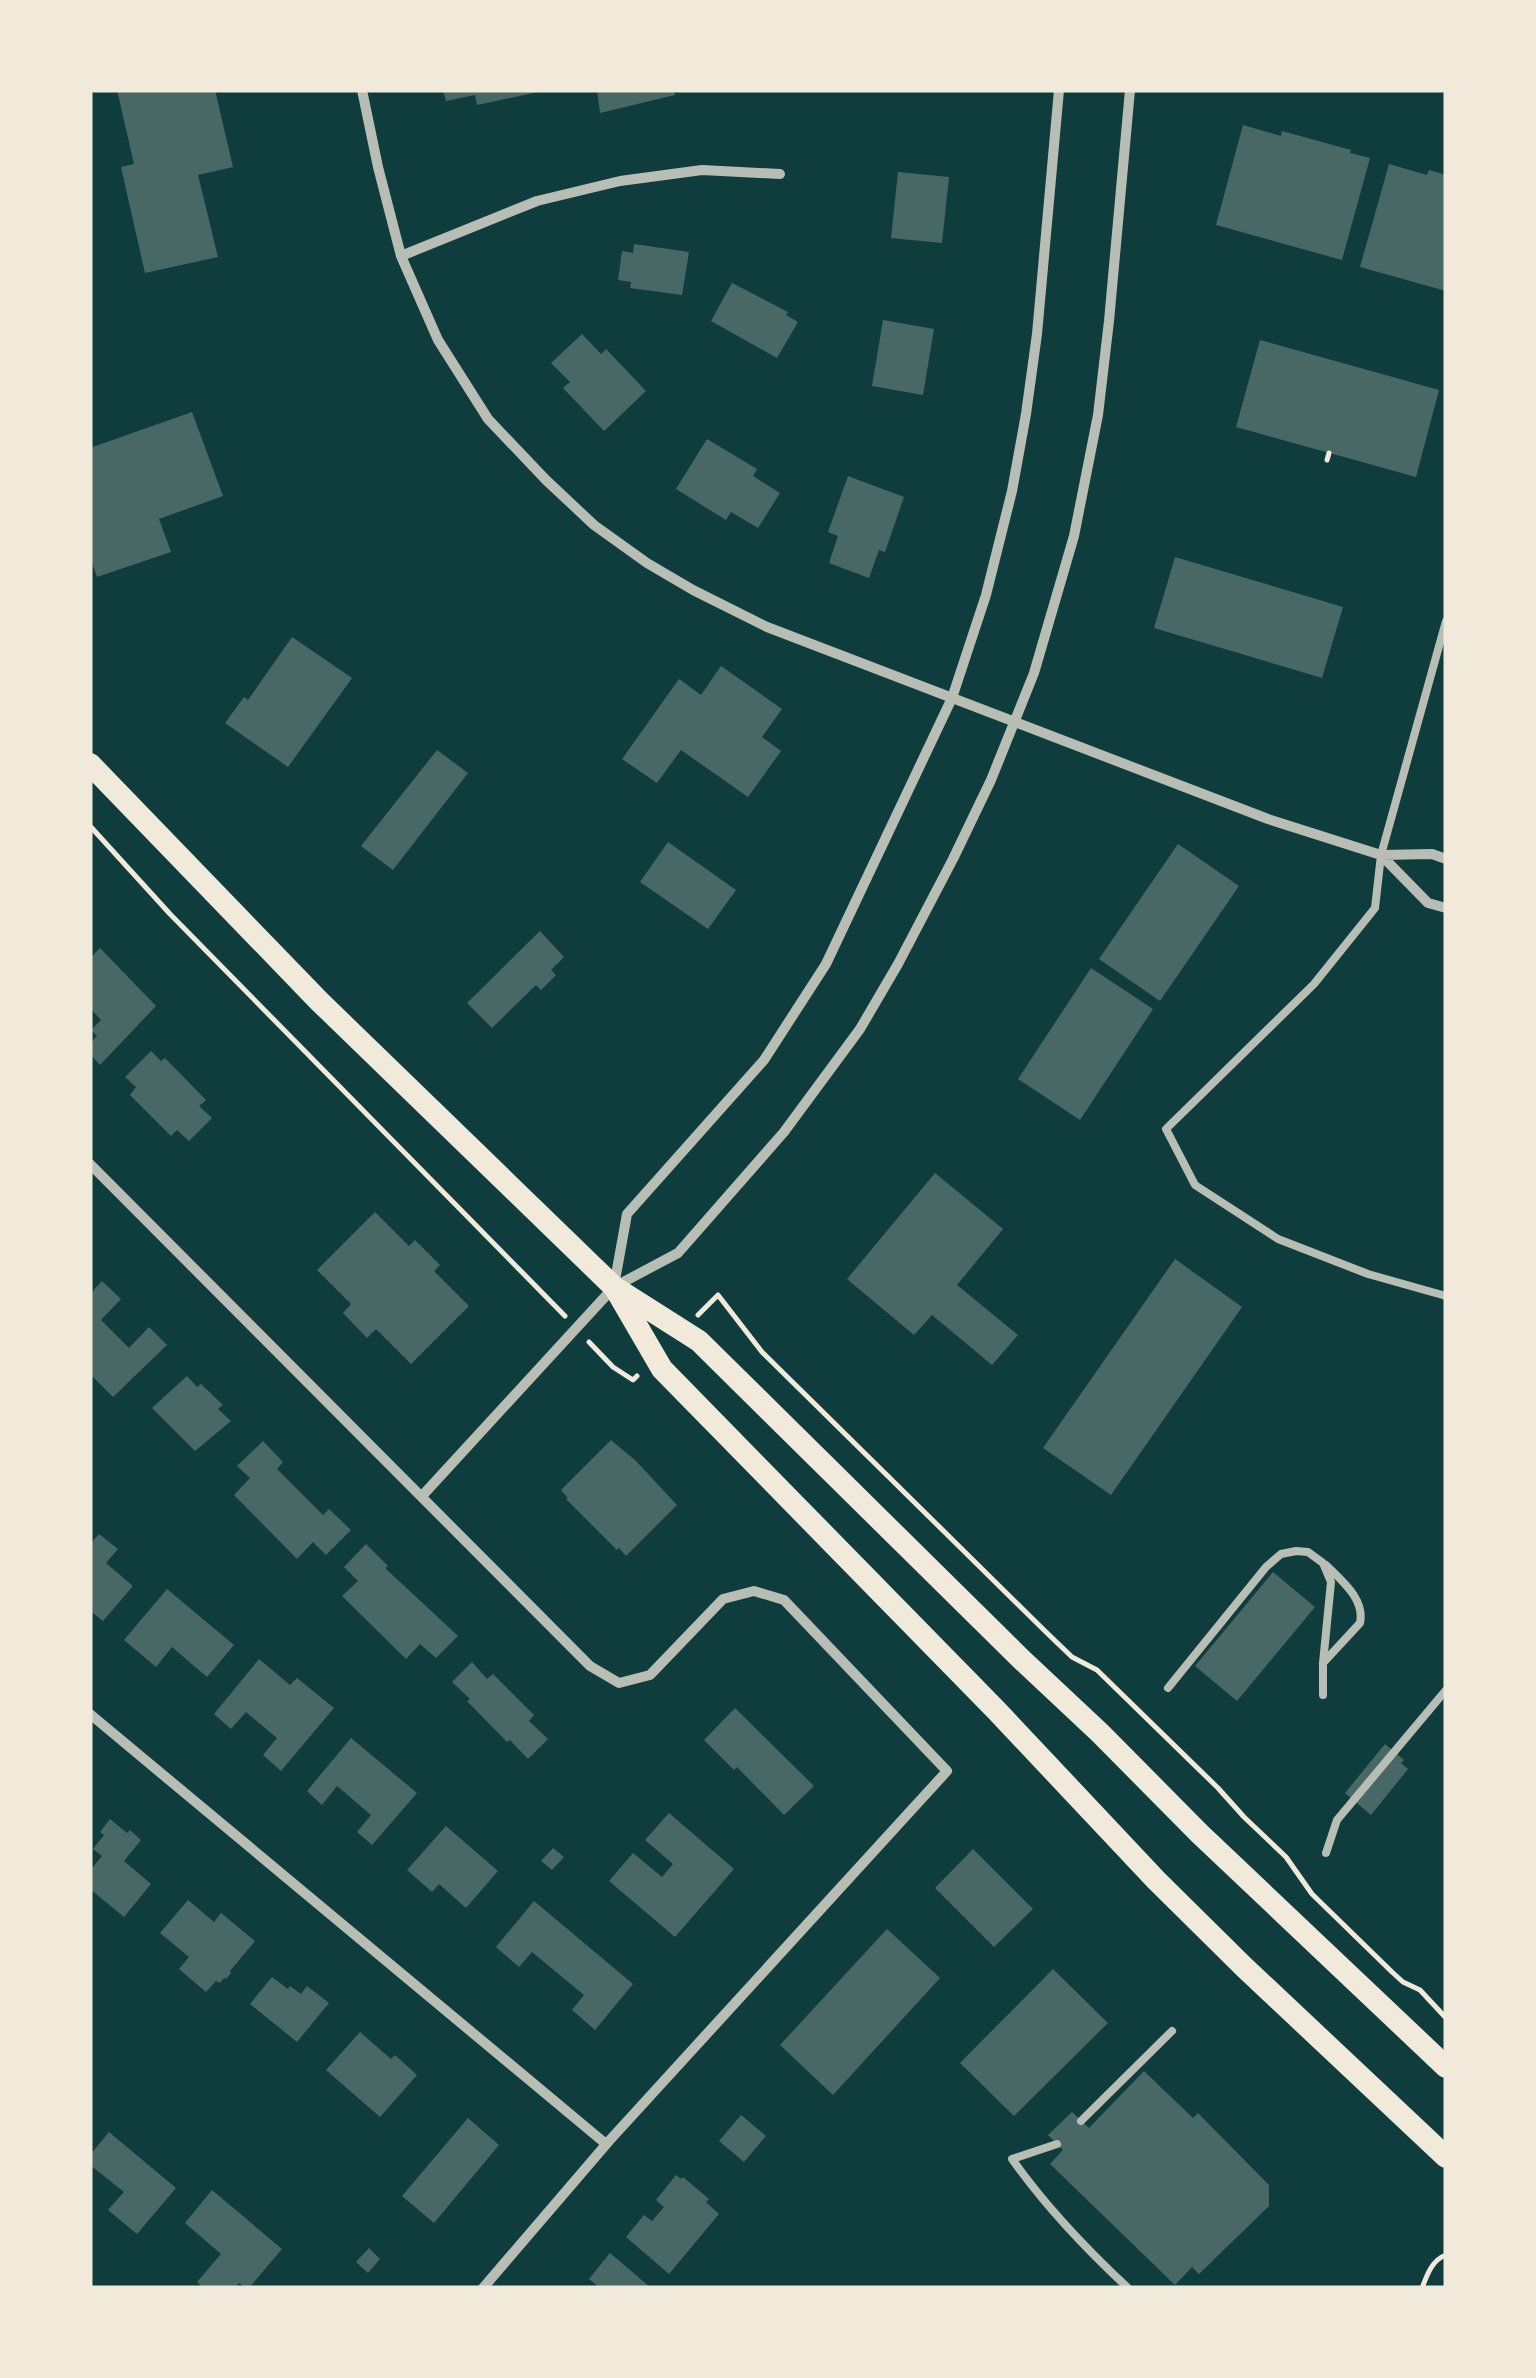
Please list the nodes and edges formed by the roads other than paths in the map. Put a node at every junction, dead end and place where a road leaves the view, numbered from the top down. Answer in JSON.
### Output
{"nodes":[{"id":1,"x":362,"y":90,"type":"edge"},
{"id":2,"x":1060,"y":90,"type":"edge"},
{"id":3,"x":1130,"y":90,"type":"edge"},
{"id":4,"x":780,"y":174,"type":"dead end"},
{"id":5,"x":401,"y":256,"type":"junction"},
{"id":6,"x":1446,"y":622,"type":"edge"},
{"id":7,"x":952,"y":698,"type":"junction"},
{"id":8,"x":1015,"y":722,"type":"junction"},
{"id":9,"x":90,"y":764,"type":"edge"},
{"id":10,"x":1381,"y":855,"type":"junction"},
{"id":11,"x":1446,"y":859,"type":"edge"},
{"id":12,"x":1446,"y":908,"type":"edge"},
{"id":13,"x":90,"y":1164,"type":"edge"},
{"id":14,"x":614,"y":1286,"type":"junction"},
{"id":15,"x":1446,"y":1296,"type":"edge"},
{"id":16,"x":422,"y":1496,"type":"junction"},
{"id":17,"x":1323,"y":1563,"type":"junction"},
{"id":18,"x":1323,"y":1662,"type":"junction"},
{"id":19,"x":1168,"y":1688,"type":"dead end"},
{"id":20,"x":1446,"y":1690,"type":"edge"},
{"id":21,"x":1323,"y":1696,"type":"dead end"},
{"id":22,"x":90,"y":1714,"type":"edge"},
{"id":23,"x":1326,"y":1853,"type":"dead end"},
{"id":24,"x":1172,"y":2031,"type":"dead end"},
{"id":25,"x":1446,"y":2067,"type":"edge"},
{"id":26,"x":1081,"y":2121,"type":"dead end"},
{"id":27,"x":606,"y":2144,"type":"junction"},
{"id":28,"x":1058,"y":2144,"type":"dead end"},
{"id":29,"x":1446,"y":2157,"type":"edge"},
{"id":30,"x":483,"y":2288,"type":"edge"},
{"id":31,"x":1128,"y":2288,"type":"edge"}],
"edges":[{"from":1,"to":5,"type":"street"},
{"from":2,"to":7,"type":"street"},
{"from":3,"to":8,"type":"street"},
{"from":4,"to":5,"type":"street"},
{"from":5,"to":7,"type":"street"},
{"from":6,"to":10,"type":"lane"},
{"from":7,"to":8,"type":"street"},
{"from":7,"to":14,"type":"street"},
{"from":8,"to":10,"type":"street"},
{"from":8,"to":14,"type":"street"},
{"from":9,"to":14,"type":"main road"},
{"from":10,"to":11,"type":"street"},
{"from":10,"to":12,"type":"street"},
{"from":10,"to":15,"type":"lane"},
{"from":13,"to":16,"type":"street"},
{"from":14,"to":16,"type":"street"},
{"from":14,"to":25,"type":"main road"},
{"from":14,"to":29,"type":"main road"},
{"from":16,"to":27,"type":"street"},
{"from":17,"to":18,"type":"lane"},
{"from":17,"to":18,"type":"lane"},
{"from":17,"to":19,"type":"lane"},
{"from":18,"to":21,"type":"lane"},
{"from":20,"to":23,"type":"lane"},
{"from":22,"to":27,"type":"street"},
{"from":24,"to":26,"type":"lane"},
{"from":27,"to":30,"type":"street"},
{"from":28,"to":31,"type":"lane"}]}
